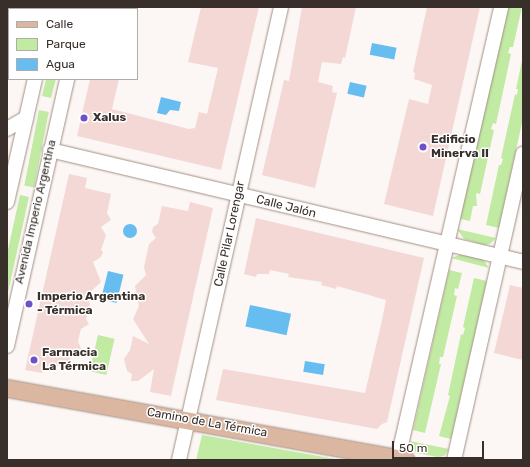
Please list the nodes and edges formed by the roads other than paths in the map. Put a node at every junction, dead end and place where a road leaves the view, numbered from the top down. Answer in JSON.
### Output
{"nodes":[{"id":1,"x":281,"y":7,"type":"edge"},
{"id":2,"x":501,"y":7,"type":"edge"},
{"id":3,"x":35,"y":80,"type":"edge"},
{"id":4,"x":67,"y":80,"type":"edge"},
{"id":5,"x":26,"y":118,"type":"junction"},
{"id":6,"x":7,"y":129,"type":"edge"},
{"id":7,"x":50,"y":150,"type":"junction"},
{"id":8,"x":523,"y":154,"type":"edge"},
{"id":9,"x":11,"y":162,"type":"edge"},
{"id":10,"x":238,"y":195,"type":"junction"},
{"id":11,"x":7,"y":202,"type":"edge"},
{"id":12,"x":448,"y":245,"type":"junction"},
{"id":13,"x":500,"y":257,"type":"junction"},
{"id":14,"x":523,"y":262,"type":"edge"},
{"id":15,"x":7,"y":346,"type":"edge"},
{"id":16,"x":7,"y":388,"type":"edge"},
{"id":17,"x":188,"y":419,"type":"junction"},
{"id":18,"x":362,"y":456,"type":"edge"},
{"id":19,"x":402,"y":459,"type":"edge"},
{"id":20,"x":178,"y":460,"type":"edge"},
{"id":21,"x":454,"y":460,"type":"edge"}],
"edges":[{"from":1,"to":10,"type":"street","name":"Calle Pilar Lorengar"},
{"from":2,"to":12,"type":"street"},
{"from":3,"to":5,"type":"street"},
{"from":4,"to":7,"type":"street","name":"Avenida Imperio Argentina"},
{"from":5,"to":6,"type":"street"},
{"from":5,"to":9,"type":"street"},
{"from":7,"to":10,"type":"street","name":"Calle Jalón"},
{"from":7,"to":15,"type":"street","name":"Avenida Imperio Argentina"},
{"from":8,"to":13,"type":"street"},
{"from":9,"to":11,"type":"street"},
{"from":10,"to":12,"type":"street","name":"Calle Jalón"},
{"from":10,"to":17,"type":"street","name":"Calle Pilar Lorengar"},
{"from":12,"to":13,"type":"street","name":"Calle Jalón"},
{"from":12,"to":19,"type":"street"},
{"from":13,"to":14,"type":"street","name":"Calle Jalón"},
{"from":13,"to":21,"type":"street"},
{"from":16,"to":17,"type":"main road","name":"Camino de La Térmica"},
{"from":17,"to":18,"type":"main road","name":"Camino de La Térmica"},
{"from":17,"to":20,"type":"street","name":"Calle Pilar Lorengar"},
{"from":18,"to":19,"type":"main road","name":"Camino de La Térmica"}]}
